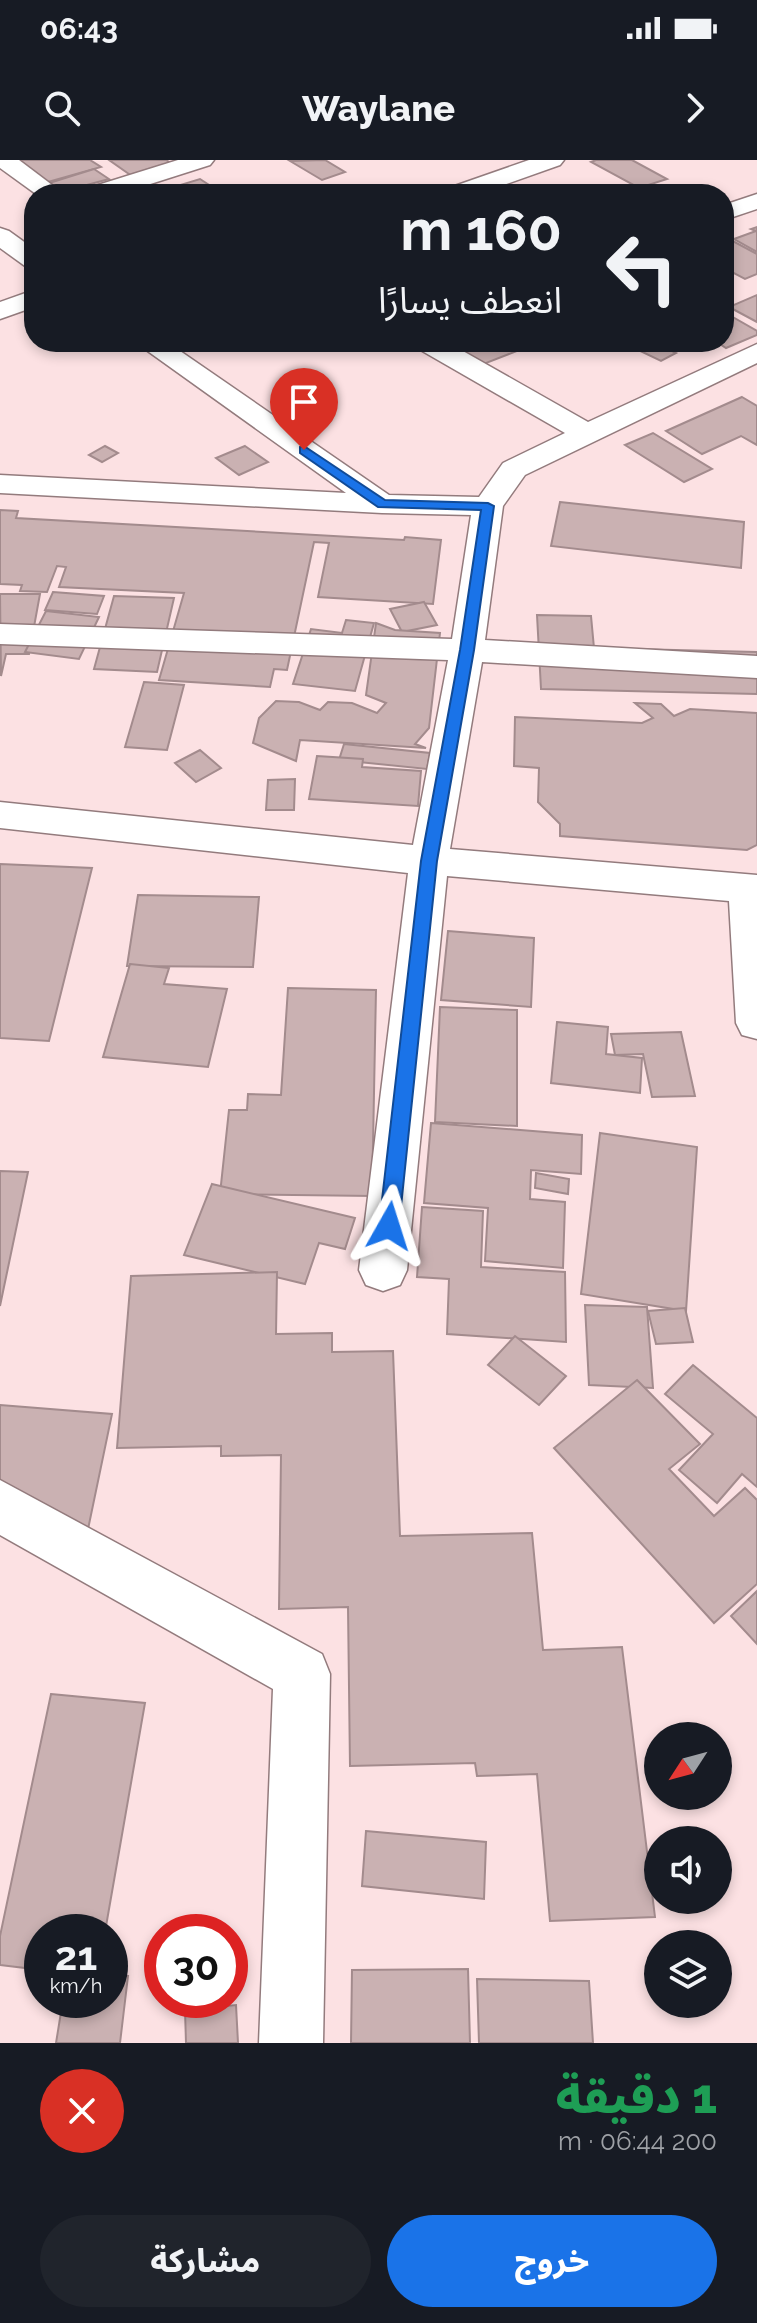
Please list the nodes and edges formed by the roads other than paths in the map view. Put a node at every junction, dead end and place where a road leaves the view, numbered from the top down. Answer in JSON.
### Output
{"nodes":[{"id":1,"x":4,"y":160,"type":"edge"},
{"id":2,"x":202,"y":160,"type":"edge"},
{"id":3,"x":538,"y":162,"type":"edge"},
{"id":4,"x":38,"y":184,"type":"edge"},
{"id":5,"x":126,"y":184,"type":"edge"},
{"id":6,"x":481,"y":184,"type":"edge"},
{"id":7,"x":757,"y":201,"type":"edge"},
{"id":8,"x":734,"y":209,"type":"edge"},
{"id":9,"x":0,"y":236,"type":"edge"},
{"id":10,"x":24,"y":254,"type":"edge"},
{"id":11,"x":24,"y":302,"type":"edge"},
{"id":12,"x":0,"y":311,"type":"edge"},
{"id":13,"x":163,"y":352,"type":"edge"},
{"id":14,"x":444,"y":352,"type":"edge"},
{"id":15,"x":740,"y":360,"type":"edge"},
{"id":16,"x":588,"y":434,"type":"junction"},
{"id":17,"x":0,"y":461,"type":"edge"},
{"id":18,"x":15,"y":485,"type":"edge"},
{"id":19,"x":382,"y":504,"type":"junction"},
{"id":20,"x":488,"y":506,"type":"junction"},
{"id":21,"x":0,"y":634,"type":"edge"},
{"id":22,"x":467,"y":650,"type":"junction"},
{"id":23,"x":757,"y":667,"type":"edge"},
{"id":24,"x":0,"y":815,"type":"edge"},
{"id":25,"x":429,"y":861,"type":"junction"},
{"id":26,"x":752,"y":889,"type":"edge"},
{"id":27,"x":757,"y":1023,"type":"edge"},
{"id":28,"x":383,"y":1270,"type":"dead end"},
{"id":29,"x":0,"y":1506,"type":"edge"},
{"id":30,"x":291,"y":2043,"type":"edge"}],
"edges":[{"from":1,"to":4,"type":"street"},
{"from":2,"to":5,"type":"street"},
{"from":3,"to":6,"type":"street"},
{"from":7,"to":8,"type":"street"},
{"from":9,"to":10,"type":"street"},
{"from":11,"to":12,"type":"street"},
{"from":13,"to":19,"type":"street"},
{"from":14,"to":16,"type":"street"},
{"from":15,"to":16,"type":"street"},
{"from":16,"to":20,"type":"street"},
{"from":17,"to":18,"type":"street"},
{"from":18,"to":19,"type":"street"},
{"from":19,"to":20,"type":"street"},
{"from":20,"to":22,"type":"street"},
{"from":21,"to":22,"type":"street"},
{"from":22,"to":23,"type":"street"},
{"from":22,"to":25,"type":"street"},
{"from":24,"to":25,"type":"street"},
{"from":25,"to":26,"type":"street"},
{"from":25,"to":28,"type":"street"},
{"from":26,"to":27,"type":"street"},
{"from":29,"to":30,"type":"street"}]}
